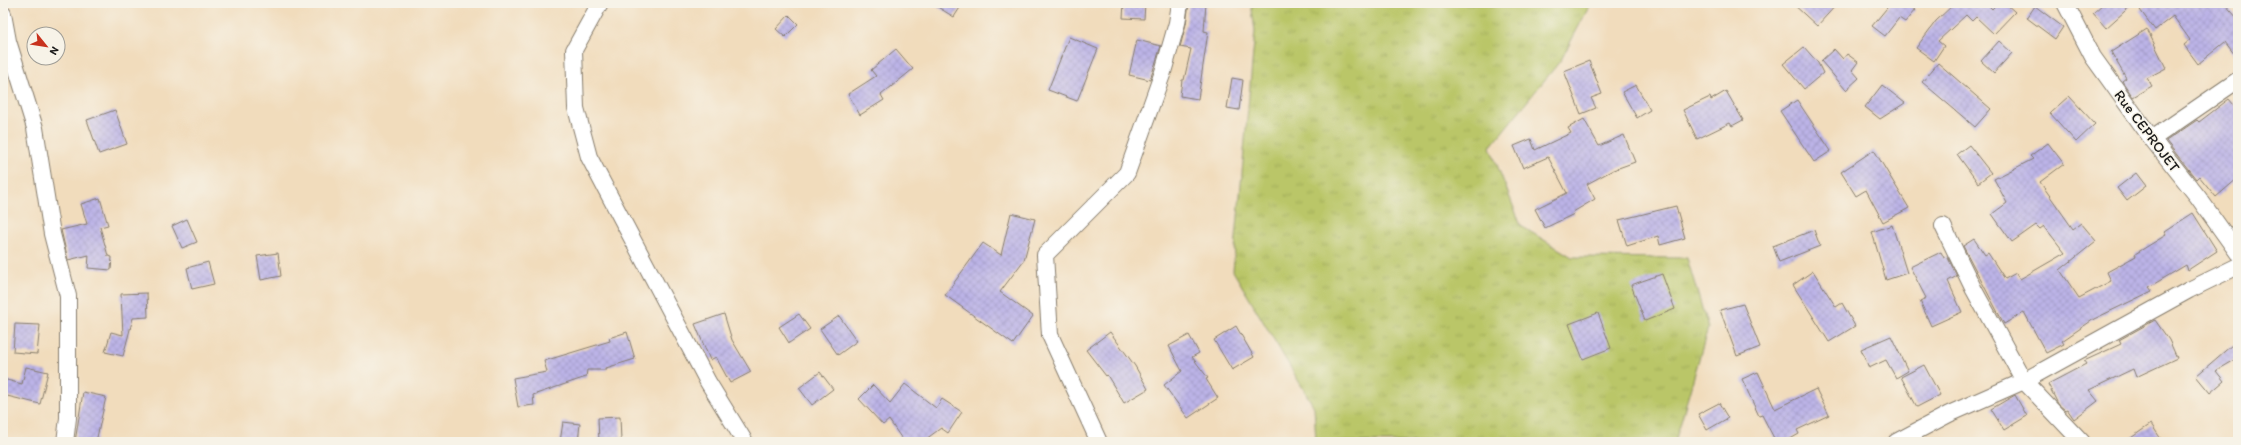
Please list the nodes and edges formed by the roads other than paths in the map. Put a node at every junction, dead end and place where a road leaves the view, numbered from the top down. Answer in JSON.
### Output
{"nodes":[{"id":1,"x":600,"y":3,"type":"edge"},
{"id":2,"x":1180,"y":3,"type":"edge"},
{"id":3,"x":2066,"y":3,"type":"edge"},
{"id":4,"x":3,"y":14,"type":"edge"},
{"id":5,"x":2238,"y":80,"type":"edge"},
{"id":6,"x":2152,"y":139,"type":"junction"},
{"id":7,"x":1943,"y":226,"type":"dead end"},
{"id":8,"x":2238,"y":253,"type":"edge"},
{"id":9,"x":2238,"y":266,"type":"edge"},
{"id":10,"x":2024,"y":381,"type":"junction"},
{"id":11,"x":65,"y":442,"type":"edge"},
{"id":12,"x":745,"y":442,"type":"edge"},
{"id":13,"x":1099,"y":442,"type":"edge"},
{"id":14,"x":1896,"y":442,"type":"edge"},
{"id":15,"x":2082,"y":442,"type":"edge"}],
"edges":[{"from":1,"to":12,"type":"street"},
{"from":2,"to":13,"type":"street"},
{"from":3,"to":6,"type":"street","name":"Rue CEPROJET"},
{"from":4,"to":11,"type":"street"},
{"from":5,"to":6,"type":"street"},
{"from":6,"to":8,"type":"street","name":"Rue CEPROJET"},
{"from":7,"to":10,"type":"street"},
{"from":9,"to":10,"type":"street"},
{"from":10,"to":14,"type":"street"},
{"from":10,"to":15,"type":"street"}]}
